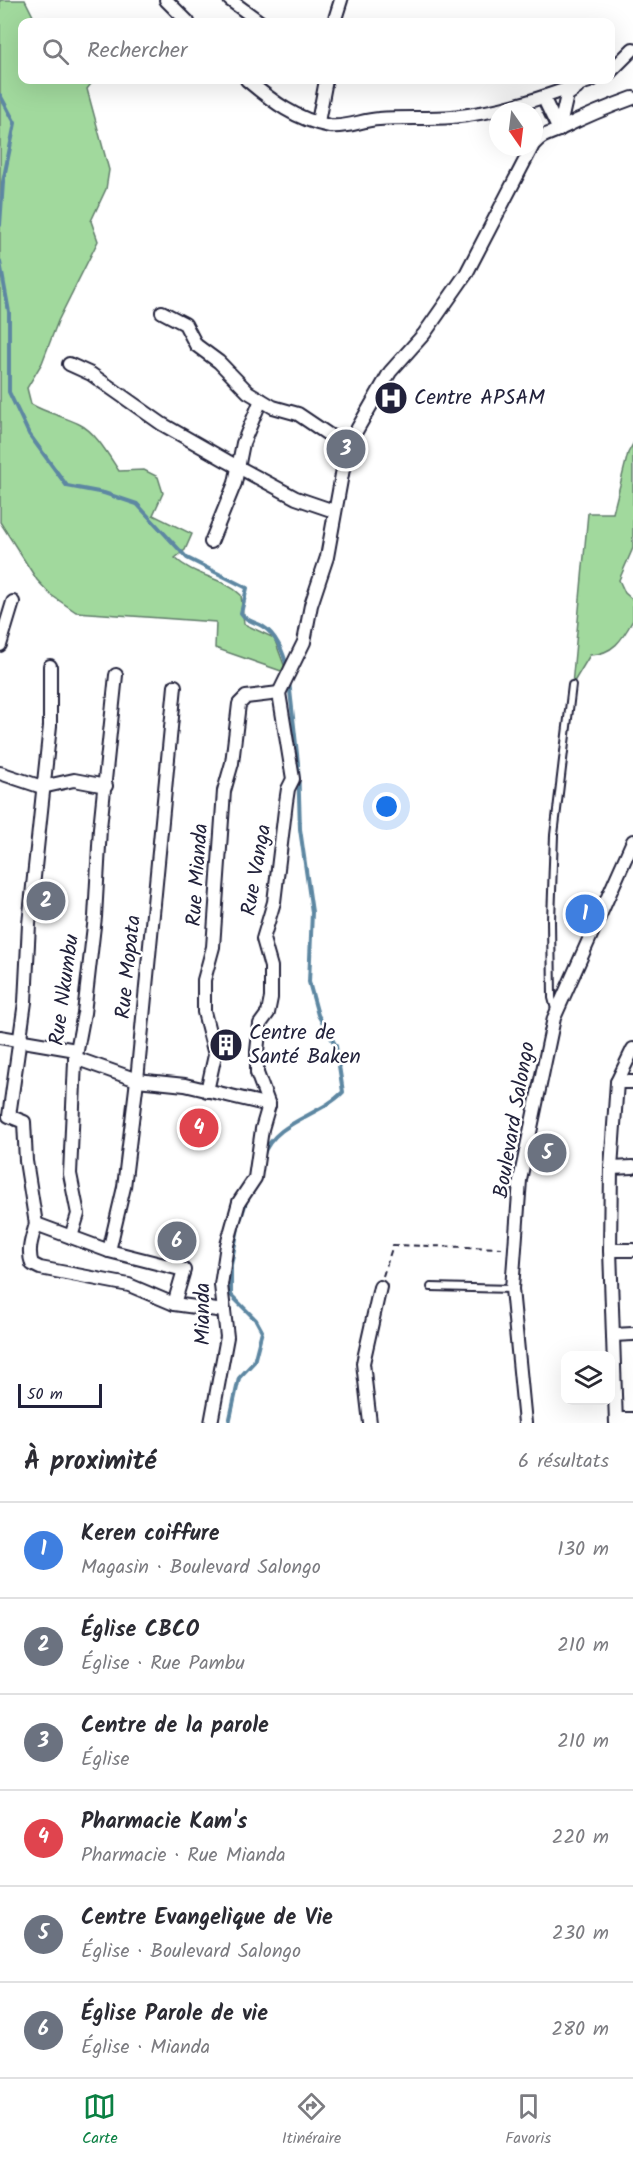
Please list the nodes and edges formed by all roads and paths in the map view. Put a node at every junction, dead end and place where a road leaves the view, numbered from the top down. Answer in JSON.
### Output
{"nodes":[{"id":1,"x":166,"y":0,"type":"edge"},
{"id":2,"x":230,"y":0,"type":"edge"},
{"id":3,"x":341,"y":0,"type":"edge"},
{"id":4,"x":184,"y":18,"type":"edge"},
{"id":5,"x":255,"y":18,"type":"edge"},
{"id":6,"x":335,"y":18,"type":"edge"},
{"id":7,"x":633,"y":49,"type":"edge"},
{"id":8,"x":615,"y":67,"type":"edge"},
{"id":9,"x":252,"y":84,"type":"edge"},
{"id":10,"x":325,"y":84,"type":"edge"},
{"id":11,"x":581,"y":84,"type":"edge"},
{"id":12,"x":584,"y":84,"type":"edge"},
{"id":13,"x":633,"y":98,"type":"edge"},
{"id":14,"x":544,"y":99,"type":"junction"},
{"id":15,"x":318,"y":122,"type":"junction"},
{"id":16,"x":559,"y":130,"type":"junction"},
{"id":17,"x":543,"y":134,"type":"edge"},
{"id":18,"x":528,"y":156,"type":"edge"},
{"id":19,"x":162,"y":312,"type":"dead end"},
{"id":20,"x":69,"y":363,"type":"dead end"},
{"id":21,"x":261,"y":400,"type":"junction"},
{"id":22,"x":347,"y":447,"type":"junction"},
{"id":23,"x":238,"y":466,"type":"junction"},
{"id":24,"x":334,"y":511,"type":"junction"},
{"id":25,"x":211,"y":542,"type":"dead end"},
{"id":26,"x":13,"y":602,"type":"dead end"},
{"id":27,"x":0,"y":645,"type":"edge"},
{"id":28,"x":50,"y":666,"type":"dead end"},
{"id":29,"x":116,"y":675,"type":"dead end"},
{"id":30,"x":572,"y":685,"type":"dead end"},
{"id":31,"x":175,"y":686,"type":"dead end"},
{"id":32,"x":279,"y":693,"type":"junction"},
{"id":33,"x":0,"y":773,"type":"edge"},
{"id":34,"x":106,"y":786,"type":"junction"},
{"id":35,"x":42,"y":787,"type":"junction"},
{"id":36,"x":633,"y":841,"type":"edge"},
{"id":37,"x":556,"y":1012,"type":"junction"},
{"id":38,"x":0,"y":1037,"type":"edge"},
{"id":39,"x":19,"y":1040,"type":"junction"},
{"id":40,"x":633,"y":1050,"type":"edge"},
{"id":41,"x":76,"y":1054,"type":"junction"},
{"id":42,"x":137,"y":1080,"type":"junction"},
{"id":43,"x":617,"y":1082,"type":"junction"},
{"id":44,"x":633,"y":1082,"type":"edge"},
{"id":45,"x":207,"y":1091,"type":"junction"},
{"id":46,"x":269,"y":1105,"type":"junction"},
{"id":47,"x":5,"y":1118,"type":"edge"},
{"id":48,"x":633,"y":1167,"type":"edge"},
{"id":49,"x":611,"y":1168,"type":"junction"},
{"id":50,"x":36,"y":1224,"type":"junction"},
{"id":51,"x":71,"y":1237,"type":"junction"},
{"id":52,"x":515,"y":1247,"type":"junction"},
{"id":53,"x":610,"y":1250,"type":"junction"},
{"id":54,"x":633,"y":1250,"type":"edge"},
{"id":55,"x":110,"y":1251,"type":"junction"},
{"id":56,"x":380,"y":1287,"type":"joint"},
{"id":57,"x":431,"y":1287,"type":"dead end"},
{"id":58,"x":513,"y":1289,"type":"junction"},
{"id":59,"x":174,"y":1304,"type":"junction"},
{"id":60,"x":224,"y":1311,"type":"junction"},
{"id":61,"x":633,"y":1334,"type":"edge"},
{"id":62,"x":613,"y":1335,"type":"junction"},
{"id":63,"x":633,"y":1419,"type":"edge"},
{"id":64,"x":616,"y":1421,"type":"edge"},
{"id":65,"x":211,"y":1423,"type":"edge"},
{"id":66,"x":370,"y":1423,"type":"edge"},
{"id":67,"x":525,"y":1423,"type":"edge"}],
"edges":[{"from":1,"to":4,"type":"street"},
{"from":2,"to":5,"type":"street"},
{"from":3,"to":6,"type":"street"},
{"from":7,"to":8,"type":"street"},
{"from":9,"to":15,"type":"street"},
{"from":10,"to":15,"type":"street"},
{"from":11,"to":14,"type":"street"},
{"from":12,"to":16,"type":"street"},
{"from":13,"to":16,"type":"street"},
{"from":14,"to":15,"type":"street"},
{"from":14,"to":16,"type":"street"},
{"from":16,"to":17,"type":"street"},
{"from":18,"to":22,"type":"street"},
{"from":19,"to":21,"type":"street"},
{"from":20,"to":23,"type":"street"},
{"from":21,"to":22,"type":"street"},
{"from":21,"to":23,"type":"street"},
{"from":22,"to":24,"type":"street"},
{"from":23,"to":24,"type":"street"},
{"from":23,"to":25,"type":"street"},
{"from":24,"to":32,"type":"street"},
{"from":26,"to":27,"type":"street"},
{"from":28,"to":35,"type":"street"},
{"from":29,"to":34,"type":"street","name":"Rue Nkumbu"},
{"from":30,"to":37,"type":"lane"},
{"from":31,"to":42,"type":"street","name":"Rue Mopata"},
{"from":32,"to":45,"type":"street","name":"Rue Mianda"},
{"from":32,"to":46,"type":"street","name":"Rue Vanga"},
{"from":33,"to":35,"type":"street"},
{"from":34,"to":35,"type":"street"},
{"from":34,"to":41,"type":"street","name":"Rue Nkumbu"},
{"from":35,"to":39,"type":"street"},
{"from":36,"to":37,"type":"street","name":"Boulevard Salongo"},
{"from":37,"to":52,"type":"street","name":"Boulevard Salongo"},
{"from":38,"to":39,"type":"street"},
{"from":39,"to":41,"type":"street"},
{"from":39,"to":47,"type":"street"},
{"from":40,"to":43,"type":"street"},
{"from":41,"to":42,"type":"street"},
{"from":41,"to":51,"type":"street","name":"Rue Nkumbu"},
{"from":42,"to":45,"type":"street"},
{"from":42,"to":55,"type":"street","name":"Rue Mopata"},
{"from":43,"to":44,"type":"street"},
{"from":43,"to":49,"type":"street"},
{"from":45,"to":46,"type":"street"},
{"from":46,"to":60,"type":"street","name":"Mianda"},
{"from":47,"to":50,"type":"street"},
{"from":48,"to":49,"type":"street"},
{"from":49,"to":53,"type":"street"},
{"from":50,"to":51,"type":"street"},
{"from":50,"to":59,"type":"street"},
{"from":51,"to":55,"type":"street"},
{"from":52,"to":56,"type":"path"},
{"from":52,"to":58,"type":"street","name":"Boulevard Salongo"},
{"from":53,"to":54,"type":"street"},
{"from":53,"to":62,"type":"street"},
{"from":55,"to":59,"type":"street"},
{"from":56,"to":66,"type":"street"},
{"from":57,"to":58,"type":"lane"},
{"from":58,"to":67,"type":"street","name":"Boulevard Salongo"},
{"from":59,"to":60,"type":"street"},
{"from":60,"to":65,"type":"street","name":"Mianda"},
{"from":61,"to":62,"type":"street"},
{"from":62,"to":64,"type":"street"},
{"from":63,"to":64,"type":"street"}]}
